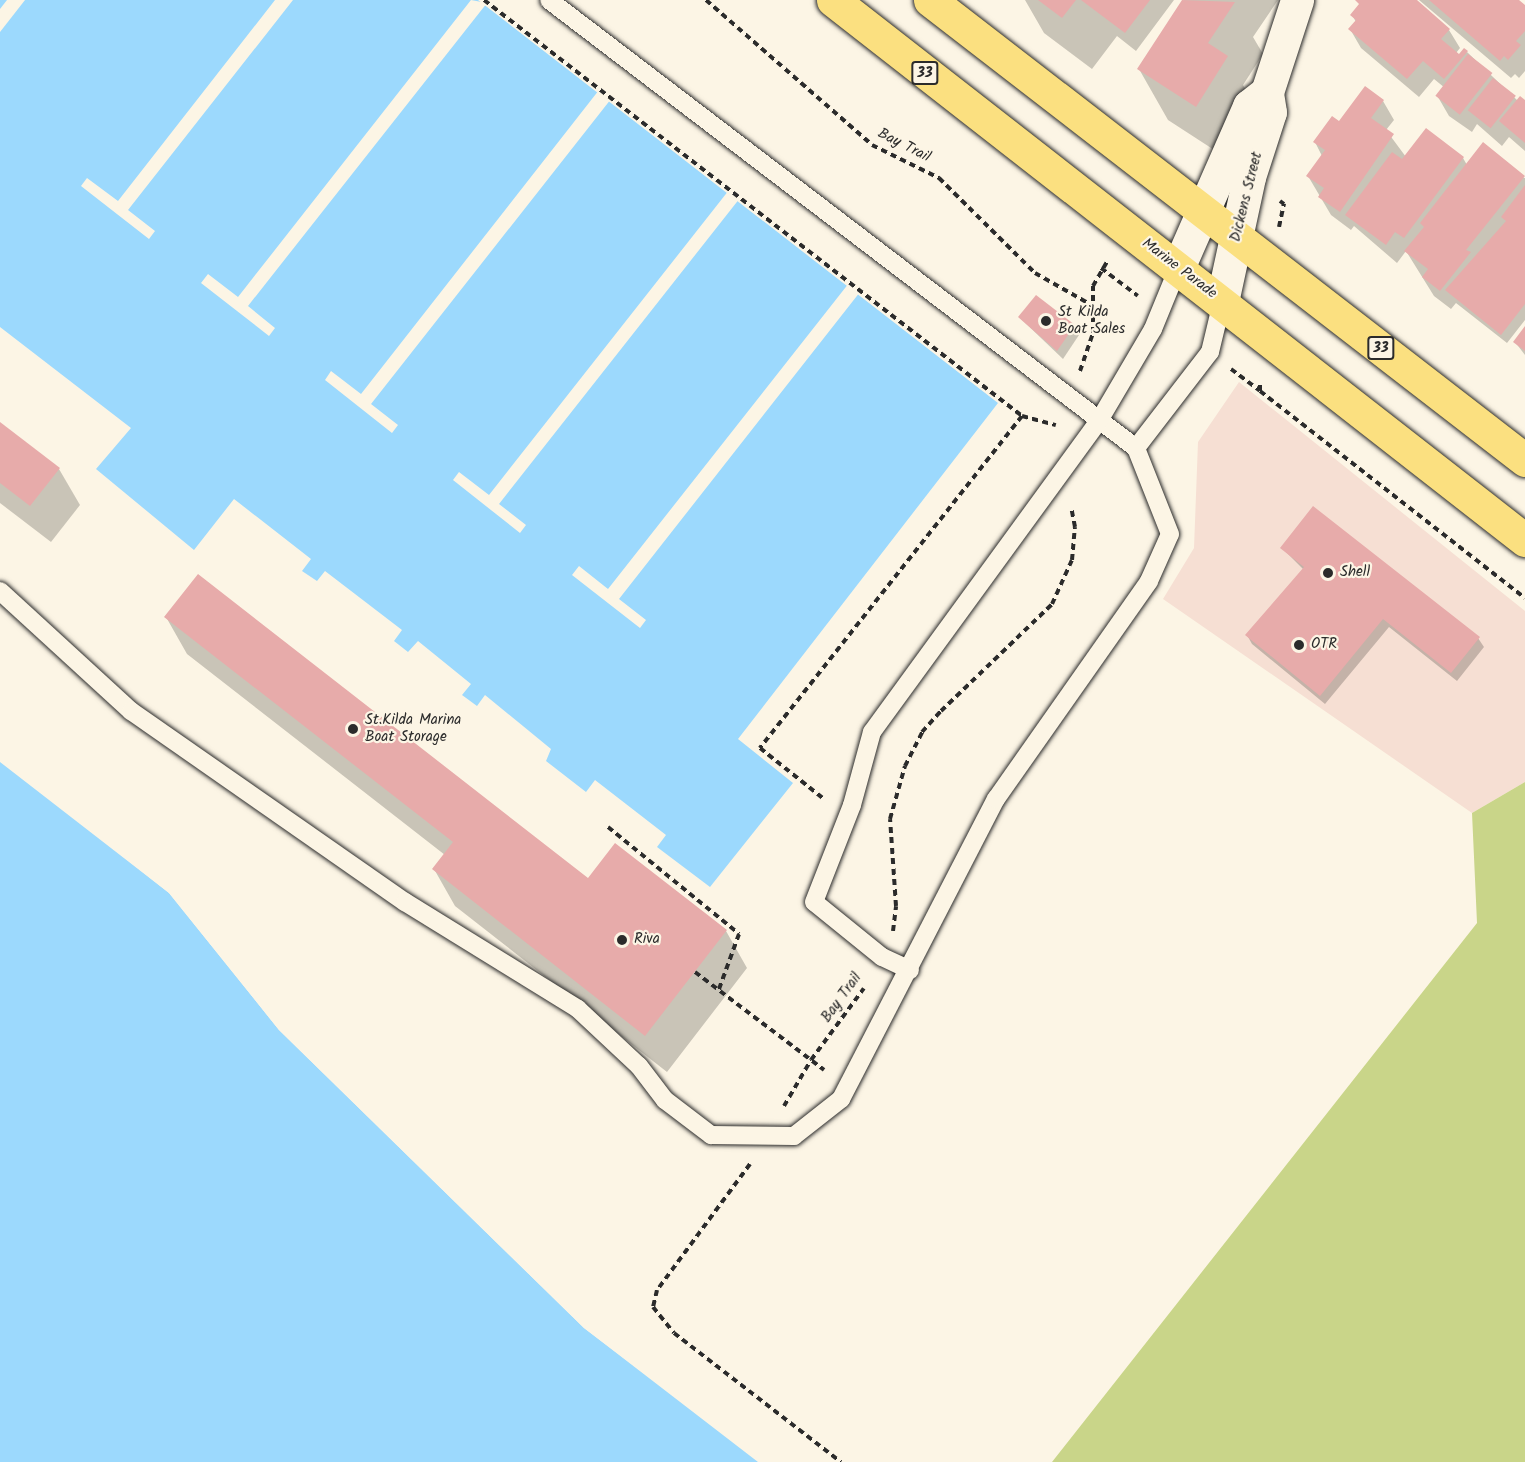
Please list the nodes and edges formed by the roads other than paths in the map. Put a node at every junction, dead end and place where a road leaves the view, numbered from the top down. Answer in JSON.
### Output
{"nodes":[{"id":1,"x":549,"y":0,"type":"edge"},
{"id":2,"x":833,"y":0,"type":"edge"},
{"id":3,"x":930,"y":0,"type":"edge"},
{"id":4,"x":1297,"y":0,"type":"edge"},
{"id":5,"x":1238,"y":168,"type":"junction"},
{"id":6,"x":1202,"y":210,"type":"junction"},
{"id":7,"x":1236,"y":236,"type":"junction"},
{"id":8,"x":1178,"y":268,"type":"junction"},
{"id":9,"x":1222,"y":302,"type":"junction"},
{"id":10,"x":1100,"y":419,"type":"junction"},
{"id":11,"x":1136,"y":448,"type":"junction"},
{"id":12,"x":1525,"y":460,"type":"edge"},
{"id":13,"x":1525,"y":540,"type":"edge"},
{"id":14,"x":0,"y":591,"type":"edge"},
{"id":15,"x":910,"y":970,"type":"junction"}],
"edges":[{"from":1,"to":10,"type":"lane"},
{"from":2,"to":8,"type":"main road","name":"Marine Parade","number":"33"},
{"from":3,"to":6,"type":"main road","number":"33"},
{"from":4,"to":5,"type":"street","name":"Dickens Street"},
{"from":5,"to":6,"type":"street","name":"Dickens Street"},
{"from":5,"to":7,"type":"street","name":"Dickens Street"},
{"from":6,"to":7,"type":"main road","number":"33"},
{"from":6,"to":8,"type":"street","name":"Dickens Street"},
{"from":7,"to":9,"type":"street","name":"Dickens Street"},
{"from":7,"to":12,"type":"main road","number":"33"},
{"from":8,"to":9,"type":"main road","name":"Marine Parade","number":"33"},
{"from":8,"to":10,"type":"lane"},
{"from":9,"to":11,"type":"lane"},
{"from":9,"to":13,"type":"main road","name":"Marine Parade","number":"33"},
{"from":10,"to":11,"type":"lane"},
{"from":10,"to":15,"type":"lane"},
{"from":11,"to":15,"type":"lane"},
{"from":14,"to":15,"type":"lane"}]}
